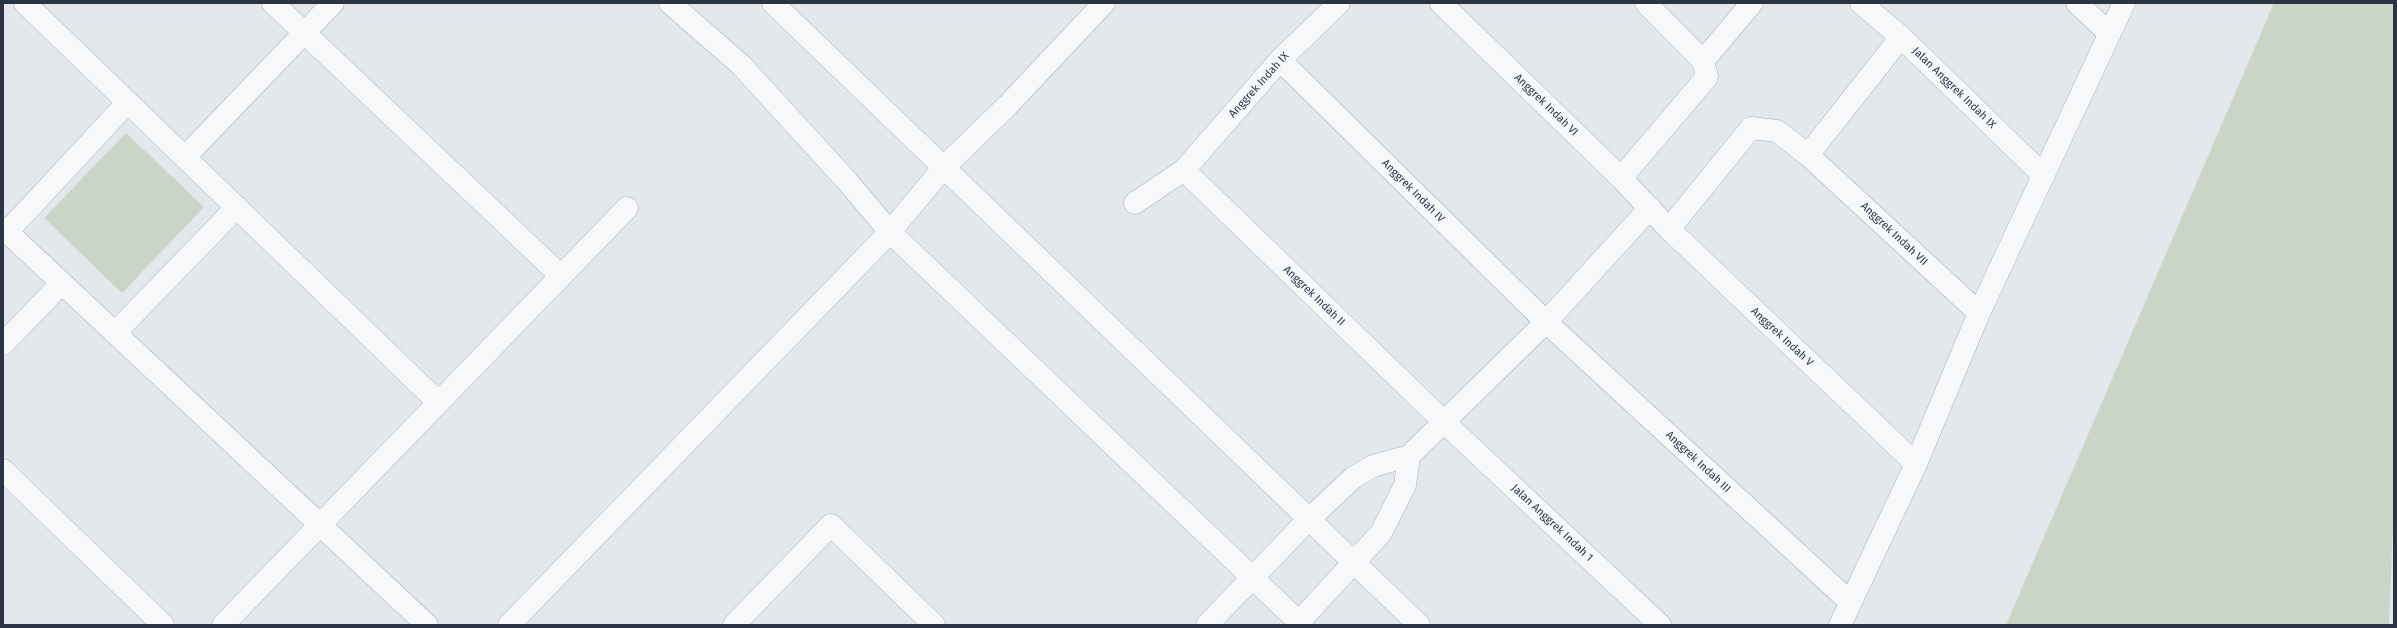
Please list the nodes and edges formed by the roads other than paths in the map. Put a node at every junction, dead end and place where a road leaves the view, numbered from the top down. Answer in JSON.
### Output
{"nodes":[{"id":1,"x":25,"y":3,"type":"edge"},
{"id":2,"x":273,"y":3,"type":"edge"},
{"id":3,"x":333,"y":3,"type":"edge"},
{"id":4,"x":670,"y":3,"type":"edge"},
{"id":5,"x":772,"y":3,"type":"edge"},
{"id":6,"x":1104,"y":3,"type":"edge"},
{"id":7,"x":1339,"y":3,"type":"edge"},
{"id":8,"x":1441,"y":3,"type":"edge"},
{"id":9,"x":1646,"y":3,"type":"edge"},
{"id":10,"x":1752,"y":3,"type":"edge"},
{"id":11,"x":1861,"y":3,"type":"edge"},
{"id":12,"x":2077,"y":3,"type":"edge"},
{"id":13,"x":2124,"y":3,"type":"edge"},
{"id":14,"x":304,"y":33,"type":"junction"},
{"id":15,"x":2110,"y":34,"type":"junction"},
{"id":16,"x":1901,"y":37,"type":"junction"},
{"id":17,"x":1280,"y":60,"type":"junction"},
{"id":18,"x":1703,"y":61,"type":"junction"},
{"id":19,"x":128,"y":102,"type":"junction"},
{"id":20,"x":1808,"y":155,"type":"junction"},
{"id":21,"x":185,"y":157,"type":"junction"},
{"id":22,"x":944,"y":167,"type":"junction"},
{"id":23,"x":1184,"y":170,"type":"junction"},
{"id":24,"x":2044,"y":176,"type":"junction"},
{"id":25,"x":1621,"y":178,"type":"junction"},
{"id":26,"x":1135,"y":203,"type":"dead end"},
{"id":27,"x":237,"y":207,"type":"junction"},
{"id":28,"x":626,"y":208,"type":"dead end"},
{"id":29,"x":1650,"y":208,"type":"junction"},
{"id":30,"x":1668,"y":229,"type":"junction"},
{"id":31,"x":5,"y":230,"type":"edge"},
{"id":32,"x":890,"y":232,"type":"junction"},
{"id":33,"x":561,"y":276,"type":"junction"},
{"id":34,"x":62,"y":283,"type":"junction"},
{"id":35,"x":1980,"y":313,"type":"junction"},
{"id":36,"x":1546,"y":322,"type":"junction"},
{"id":37,"x":115,"y":333,"type":"junction"},
{"id":38,"x":3,"y":344,"type":"edge"},
{"id":39,"x":438,"y":402,"type":"junction"},
{"id":40,"x":1444,"y":422,"type":"junction"},
{"id":41,"x":1409,"y":456,"type":"junction"},
{"id":42,"x":1916,"y":464,"type":"junction"},
{"id":43,"x":3,"y":470,"type":"edge"},
{"id":44,"x":1309,"y":519,"type":"junction"},
{"id":45,"x":320,"y":525,"type":"junction"},
{"id":46,"x":1355,"y":563,"type":"junction"},
{"id":47,"x":1254,"y":578,"type":"junction"},
{"id":48,"x":1850,"y":602,"type":"junction"},
{"id":49,"x":1300,"y":623,"type":"edge"},
{"id":50,"x":163,"y":625,"type":"edge"},
{"id":51,"x":222,"y":625,"type":"edge"},
{"id":52,"x":427,"y":625,"type":"edge"},
{"id":53,"x":509,"y":625,"type":"edge"},
{"id":54,"x":734,"y":625,"type":"edge"},
{"id":55,"x":934,"y":625,"type":"edge"},
{"id":56,"x":1207,"y":625,"type":"edge"},
{"id":57,"x":1420,"y":625,"type":"edge"},
{"id":58,"x":1660,"y":625,"type":"edge"},
{"id":59,"x":1840,"y":625,"type":"edge"}],
"edges":[{"from":1,"to":19,"type":"street"},
{"from":2,"to":14,"type":"street"},
{"from":3,"to":14,"type":"street"},
{"from":4,"to":32,"type":"street"},
{"from":5,"to":22,"type":"street"},
{"from":6,"to":22,"type":"street"},
{"from":7,"to":17,"type":"street","name":"Anggrek Indah IX"},
{"from":8,"to":25,"type":"street","name":"Anggrek Indah VI"},
{"from":9,"to":18,"type":"street"},
{"from":10,"to":18,"type":"street"},
{"from":11,"to":16,"type":"street","name":"Jalan Anggrek Indah IX"},
{"from":12,"to":15,"type":"street"},
{"from":13,"to":15,"type":"street"},
{"from":14,"to":21,"type":"street"},
{"from":14,"to":33,"type":"street"},
{"from":15,"to":24,"type":"street"},
{"from":16,"to":20,"type":"street"},
{"from":16,"to":24,"type":"street","name":"Jalan Anggrek Indah IX"},
{"from":17,"to":23,"type":"street","name":"Anggrek Indah IX"},
{"from":17,"to":36,"type":"street","name":"Anggrek Indah IV"},
{"from":18,"to":25,"type":"street"},
{"from":19,"to":21,"type":"street"},
{"from":19,"to":31,"type":"street"},
{"from":20,"to":30,"type":"street","name":"Anggrek Indah VII"},
{"from":20,"to":35,"type":"street","name":"Anggrek Indah VII"},
{"from":21,"to":27,"type":"street"},
{"from":22,"to":32,"type":"street"},
{"from":22,"to":44,"type":"street"},
{"from":23,"to":26,"type":"street","name":"Anggrek Indah IX"},
{"from":23,"to":40,"type":"street","name":"Anggrek Indah II"},
{"from":24,"to":35,"type":"street"},
{"from":25,"to":29,"type":"street","name":"Anggrek Indah VI"},
{"from":27,"to":37,"type":"street"},
{"from":27,"to":39,"type":"street"},
{"from":28,"to":33,"type":"street"},
{"from":29,"to":30,"type":"street","name":"Anggrek Indah V"},
{"from":29,"to":36,"type":"street"},
{"from":30,"to":42,"type":"street","name":"Anggrek Indah V"},
{"from":31,"to":34,"type":"street"},
{"from":32,"to":47,"type":"street"},
{"from":32,"to":53,"type":"street"},
{"from":33,"to":39,"type":"street"},
{"from":34,"to":37,"type":"street"},
{"from":34,"to":38,"type":"street"},
{"from":35,"to":42,"type":"street"},
{"from":36,"to":40,"type":"street"},
{"from":36,"to":48,"type":"street","name":"Anggrek Indah III"},
{"from":37,"to":45,"type":"street"},
{"from":39,"to":45,"type":"street"},
{"from":40,"to":41,"type":"street"},
{"from":40,"to":58,"type":"street","name":"Jalan Anggrek Indah 1"},
{"from":41,"to":44,"type":"street"},
{"from":41,"to":46,"type":"street"},
{"from":42,"to":48,"type":"street"},
{"from":43,"to":50,"type":"street"},
{"from":44,"to":46,"type":"street"},
{"from":44,"to":47,"type":"street"},
{"from":45,"to":51,"type":"street"},
{"from":45,"to":52,"type":"street"},
{"from":46,"to":49,"type":"street"},
{"from":46,"to":57,"type":"street"},
{"from":47,"to":49,"type":"street"},
{"from":47,"to":56,"type":"street"},
{"from":48,"to":59,"type":"street"},
{"from":54,"to":55,"type":"street"}]}
